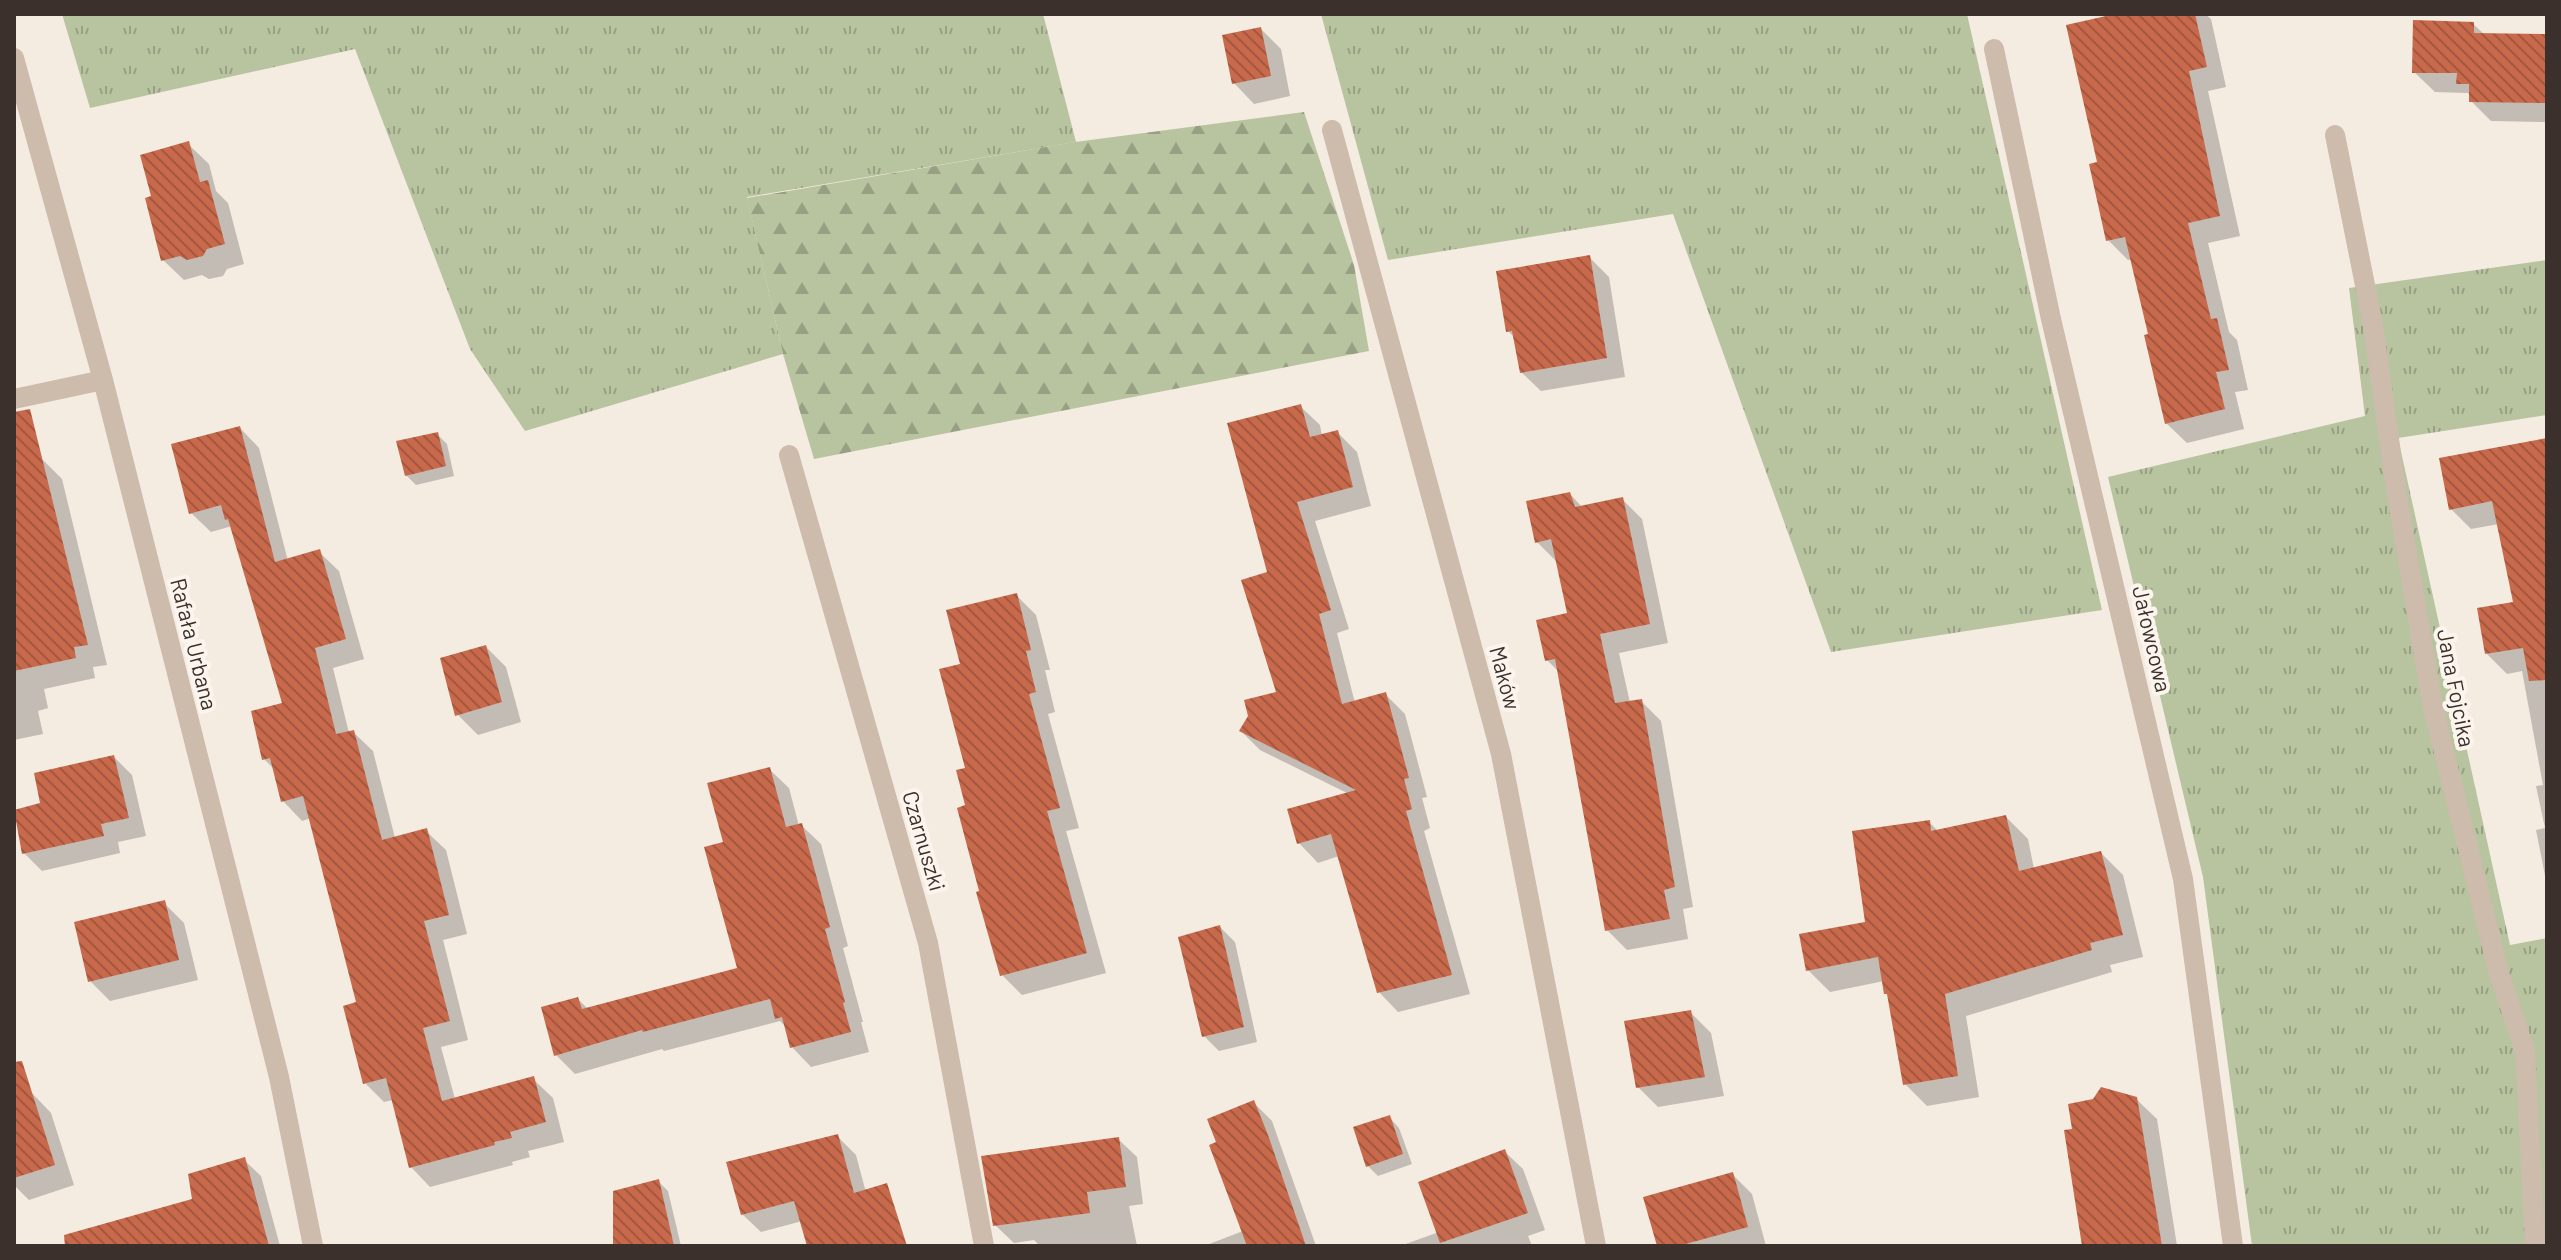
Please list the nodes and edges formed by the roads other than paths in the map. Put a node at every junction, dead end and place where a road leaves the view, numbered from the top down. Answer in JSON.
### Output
{"nodes":[{"id":1,"x":1994,"y":49,"type":"dead end"},
{"id":2,"x":14,"y":58,"type":"edge"},
{"id":3,"x":1332,"y":130,"type":"dead end"},
{"id":4,"x":2335,"y":135,"type":"dead end"},
{"id":5,"x":103,"y":380,"type":"junction"},
{"id":6,"x":14,"y":399,"type":"edge"},
{"id":7,"x":789,"y":455,"type":"dead end"},
{"id":8,"x":313,"y":1246,"type":"edge"},
{"id":9,"x":984,"y":1246,"type":"edge"},
{"id":10,"x":1596,"y":1246,"type":"edge"},
{"id":11,"x":2233,"y":1246,"type":"edge"},
{"id":12,"x":2535,"y":1246,"type":"edge"}],
"edges":[{"from":1,"to":11,"type":"street","name":"Jałowcowa"},
{"from":2,"to":5,"type":"street","name":"Rafała Urbana"},
{"from":3,"to":10,"type":"street","name":"Maków"},
{"from":4,"to":12,"type":"street","name":"Jana Fojcika"},
{"from":5,"to":6,"type":"street"},
{"from":5,"to":8,"type":"street","name":"Rafała Urbana"},
{"from":7,"to":9,"type":"street","name":"Czarnuszki"}]}
